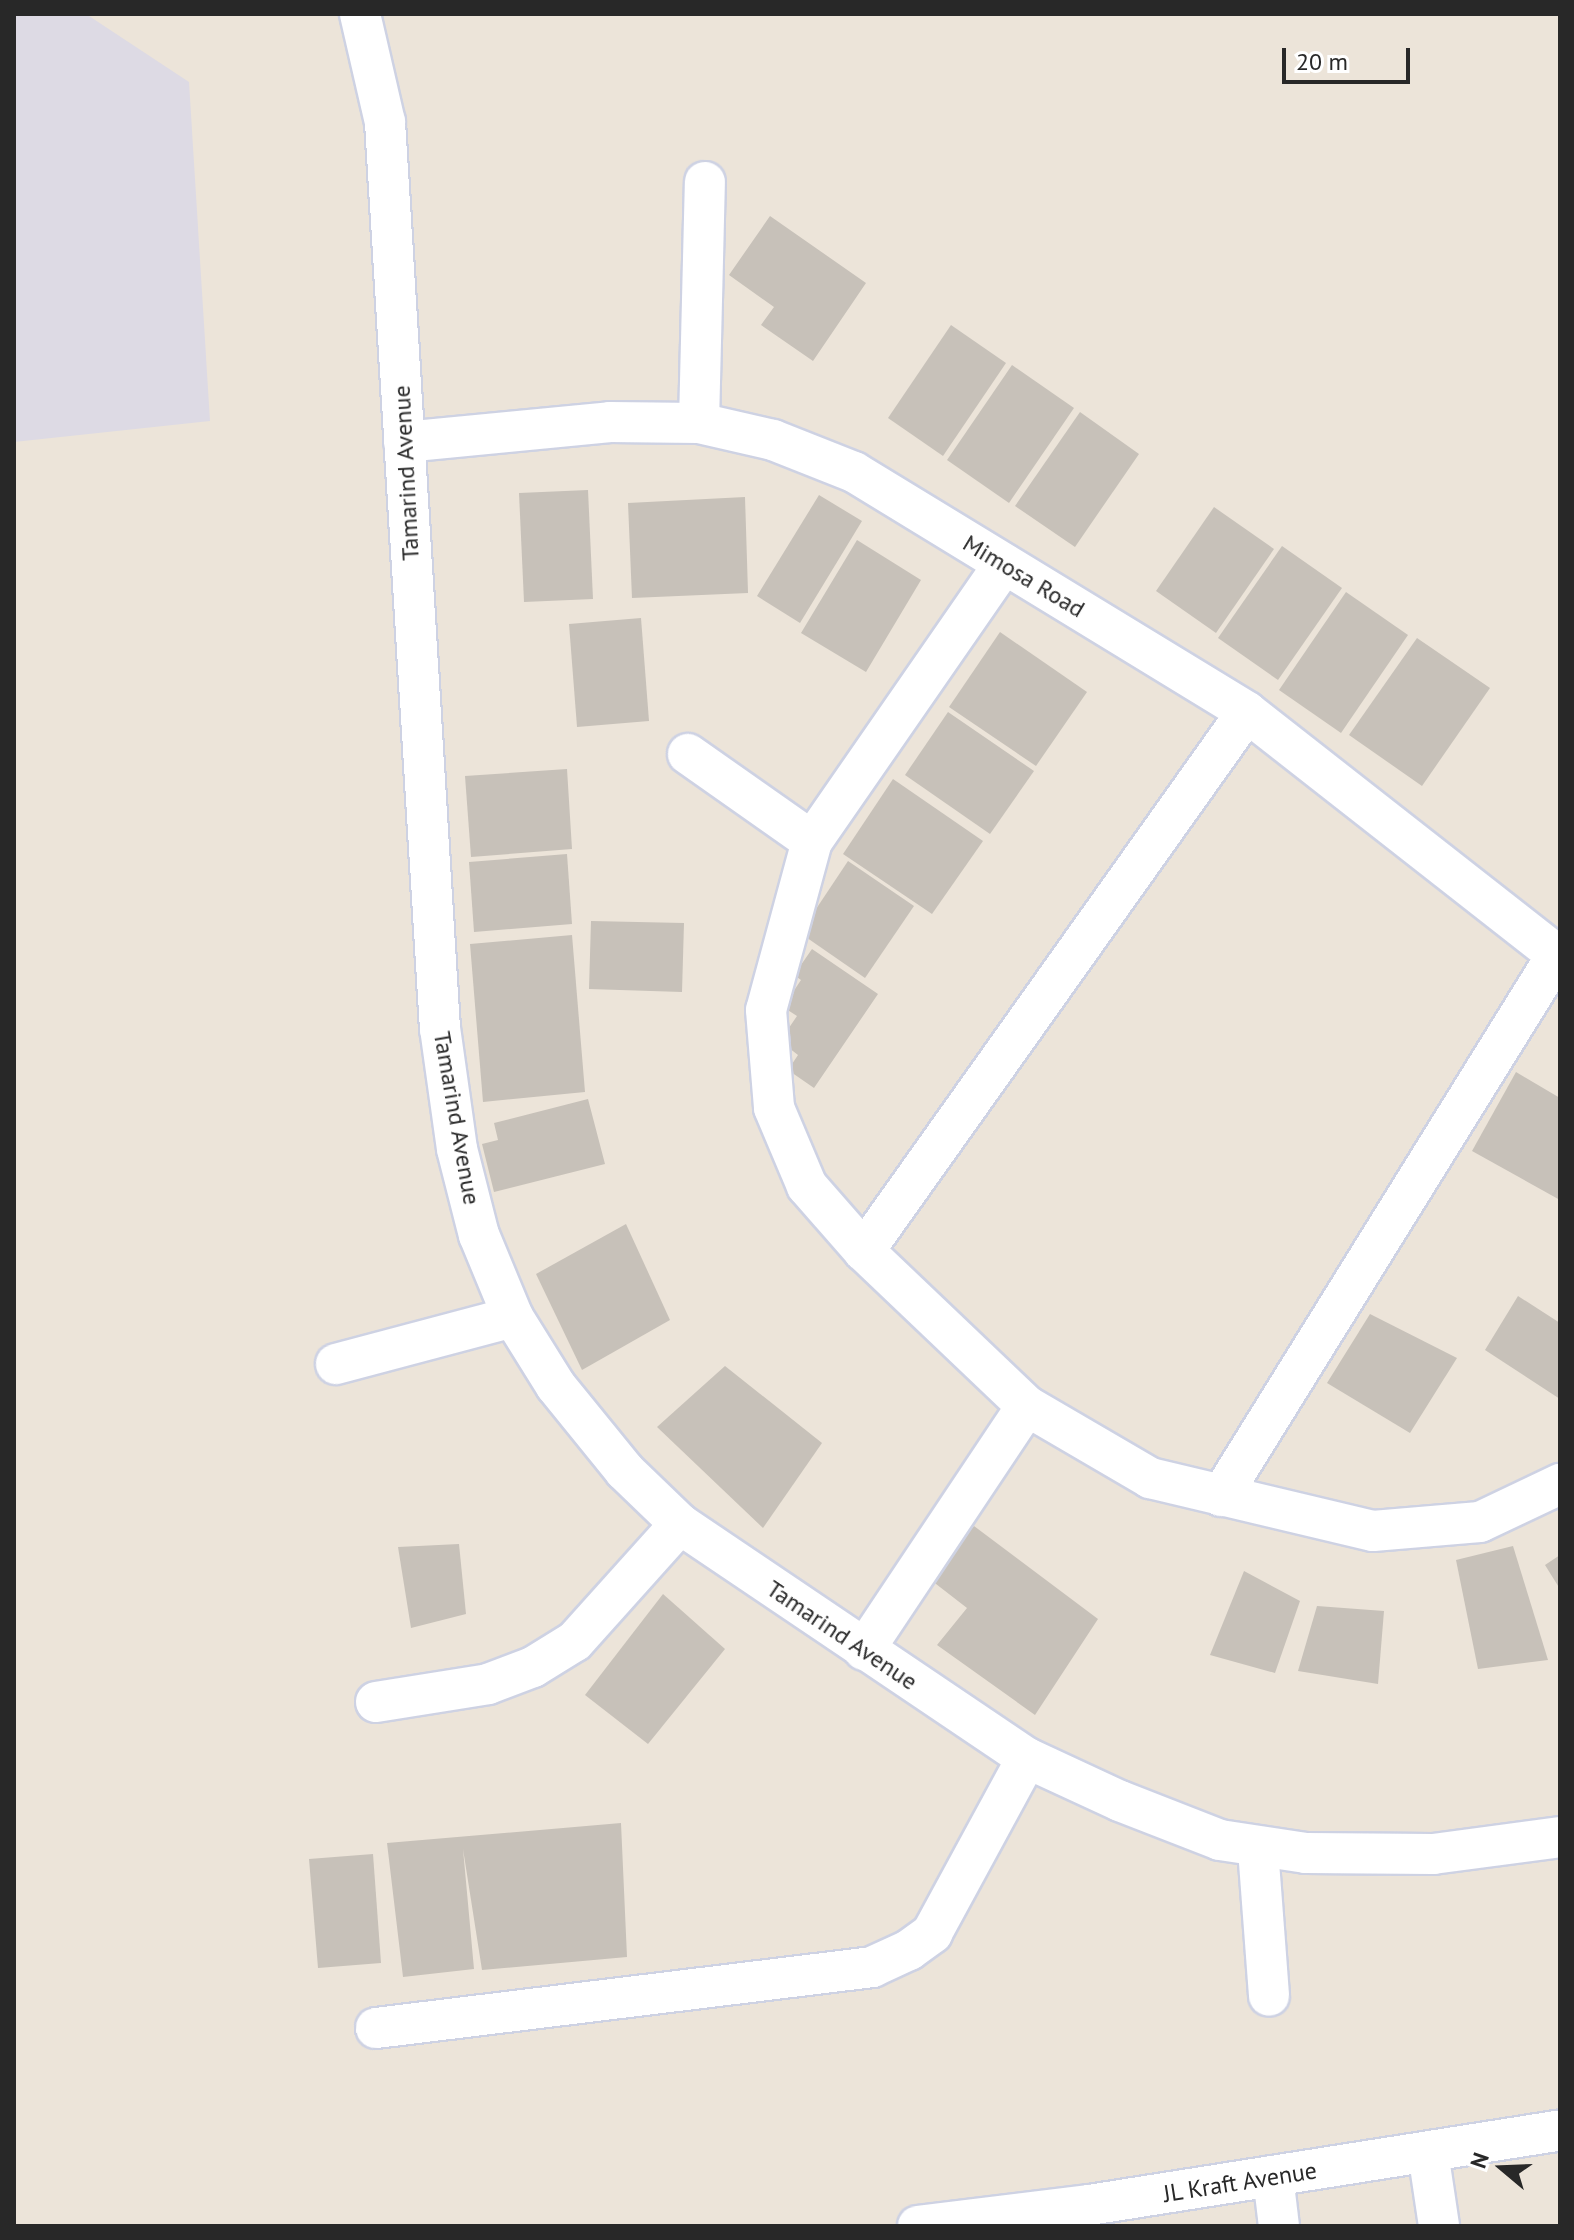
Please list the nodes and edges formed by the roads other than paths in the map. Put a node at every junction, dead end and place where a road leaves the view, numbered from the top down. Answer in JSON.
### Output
{"nodes":[{"id":1,"x":360,"y":14,"type":"edge"},
{"id":2,"x":705,"y":182,"type":"dead end"},
{"id":3,"x":699,"y":423,"type":"junction"},
{"id":4,"x":404,"y":442,"type":"junction"},
{"id":5,"x":1004,"y":564,"type":"junction"},
{"id":6,"x":1247,"y":712,"type":"junction"},
{"id":7,"x":688,"y":754,"type":"dead end"},
{"id":8,"x":812,"y":841,"type":"junction"},
{"id":9,"x":1559,"y":956,"type":"edge"},
{"id":10,"x":864,"y":1251,"type":"junction"},
{"id":11,"x":513,"y":1317,"type":"junction"},
{"id":12,"x":336,"y":1364,"type":"dead end"},
{"id":13,"x":1027,"y":1406,"type":"junction"},
{"id":14,"x":1560,"y":1484,"type":"edge"},
{"id":15,"x":1221,"y":1496,"type":"junction"},
{"id":16,"x":680,"y":1524,"type":"junction"},
{"id":17,"x":864,"y":1650,"type":"junction"},
{"id":18,"x":376,"y":1702,"type":"dead end"},
{"id":19,"x":1027,"y":1758,"type":"junction"},
{"id":20,"x":1560,"y":1837,"type":"edge"},
{"id":21,"x":1258,"y":1849,"type":"junction"},
{"id":22,"x":1269,"y":1996,"type":"dead end"},
{"id":23,"x":376,"y":2028,"type":"dead end"},
{"id":24,"x":1560,"y":2130,"type":"edge"},
{"id":25,"x":1428,"y":2152,"type":"junction"},
{"id":26,"x":1273,"y":2176,"type":"junction"},
{"id":27,"x":1090,"y":2216,"type":"edge"},
{"id":28,"x":918,"y":2226,"type":"edge"},
{"id":29,"x":1279,"y":2226,"type":"edge"},
{"id":30,"x":1439,"y":2226,"type":"edge"}],
"edges":[{"from":1,"to":4,"type":"street","name":"Tamarind Avenue"},
{"from":2,"to":3,"type":"street"},
{"from":3,"to":4,"type":"street","name":"Mimosa Road"},
{"from":3,"to":5,"type":"street","name":"Mimosa Road"},
{"from":4,"to":11,"type":"street","name":"Tamarind Avenue"},
{"from":5,"to":6,"type":"street","name":"Mimosa Road"},
{"from":5,"to":8,"type":"street"},
{"from":6,"to":9,"type":"street","name":"Mimosa Road"},
{"from":6,"to":10,"type":"street"},
{"from":7,"to":8,"type":"street"},
{"from":8,"to":10,"type":"street"},
{"from":9,"to":15,"type":"street"},
{"from":10,"to":13,"type":"street"},
{"from":11,"to":12,"type":"street"},
{"from":11,"to":16,"type":"street","name":"Tamarind Avenue"},
{"from":13,"to":15,"type":"street"},
{"from":13,"to":17,"type":"street"},
{"from":14,"to":15,"type":"street"},
{"from":16,"to":17,"type":"street","name":"Tamarind Avenue"},
{"from":16,"to":18,"type":"street"},
{"from":17,"to":19,"type":"street","name":"Tamarind Avenue"},
{"from":19,"to":21,"type":"street","name":"Tamarind Avenue"},
{"from":19,"to":23,"type":"street"},
{"from":20,"to":21,"type":"street","name":"Tamarind Avenue"},
{"from":21,"to":22,"type":"street"},
{"from":24,"to":25,"type":"street","name":"JL Kraft Avenue"},
{"from":25,"to":26,"type":"street","name":"JL Kraft Avenue"},
{"from":25,"to":30,"type":"street"},
{"from":26,"to":27,"type":"street","name":"JL Kraft Avenue"},
{"from":26,"to":29,"type":"street"},
{"from":27,"to":28,"type":"street","name":"JL Kraft Avenue"}]}
